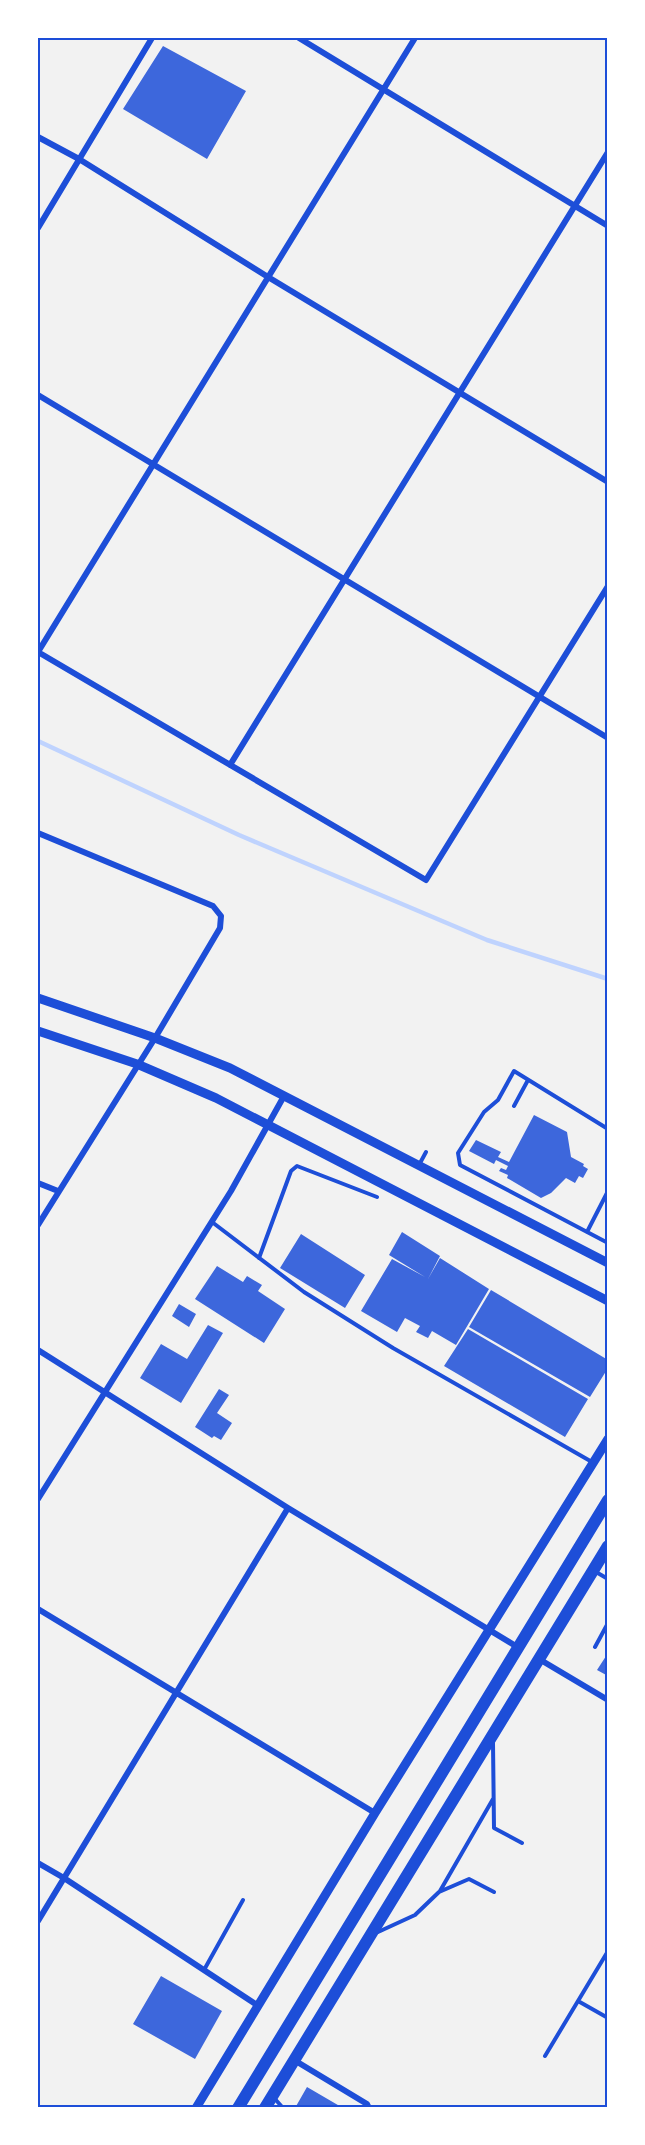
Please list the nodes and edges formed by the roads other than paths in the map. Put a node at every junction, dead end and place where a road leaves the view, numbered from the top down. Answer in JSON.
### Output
{"nodes":[{"id":1,"x":152,"y":38,"type":"edge"},
{"id":2,"x":299,"y":38,"type":"edge"},
{"id":3,"x":415,"y":38,"type":"edge"},
{"id":4,"x":383,"y":89,"type":"junction"},
{"id":5,"x":38,"y":136,"type":"edge"},
{"id":6,"x":608,"y":152,"type":"edge"},
{"id":7,"x":79,"y":159,"type":"junction"},
{"id":8,"x":574,"y":206,"type":"junction"},
{"id":9,"x":608,"y":226,"type":"edge"},
{"id":10,"x":38,"y":228,"type":"edge"},
{"id":11,"x":268,"y":277,"type":"junction"},
{"id":12,"x":461,"y":393,"type":"junction"},
{"id":13,"x":38,"y":394,"type":"edge"},
{"id":14,"x":153,"y":464,"type":"junction"},
{"id":15,"x":608,"y":482,"type":"edge"},
{"id":16,"x":344,"y":580,"type":"junction"},
{"id":17,"x":608,"y":586,"type":"edge"},
{"id":18,"x":38,"y":652,"type":"edge"},
{"id":19,"x":539,"y":697,"type":"junction"},
{"id":20,"x":608,"y":738,"type":"edge"},
{"id":21,"x":230,"y":765,"type":"junction"},
{"id":22,"x":38,"y":833,"type":"edge"},
{"id":23,"x":38,"y":998,"type":"edge"},
{"id":24,"x":38,"y":1031,"type":"edge"},
{"id":25,"x":155,"y":1038,"type":"junction"},
{"id":26,"x":137,"y":1064,"type":"junction"},
{"id":27,"x":528,"y":1080,"type":"junction"},
{"id":28,"x":284,"y":1096,"type":"junction"},
{"id":29,"x":514,"y":1106,"type":"dead end"},
{"id":30,"x":268,"y":1126,"type":"junction"},
{"id":31,"x":608,"y":1129,"type":"edge"},
{"id":32,"x":426,"y":1152,"type":"dead end"},
{"id":33,"x":419,"y":1166,"type":"junction"},
{"id":34,"x":38,"y":1183,"type":"edge"},
{"id":35,"x":58,"y":1191,"type":"junction"},
{"id":36,"x":608,"y":1191,"type":"edge"},
{"id":37,"x":377,"y":1197,"type":"dead end"},
{"id":38,"x":212,"y":1222,"type":"junction"},
{"id":39,"x":38,"y":1225,"type":"edge"},
{"id":40,"x":586,"y":1232,"type":"junction"},
{"id":41,"x":608,"y":1243,"type":"edge"},
{"id":42,"x":259,"y":1258,"type":"junction"},
{"id":43,"x":608,"y":1263,"type":"edge"},
{"id":44,"x":608,"y":1300,"type":"edge"},
{"id":45,"x":38,"y":1350,"type":"edge"},
{"id":46,"x":104,"y":1392,"type":"junction"},
{"id":47,"x":608,"y":1439,"type":"edge"},
{"id":48,"x":593,"y":1462,"type":"junction"},
{"id":49,"x":38,"y":1499,"type":"edge"},
{"id":50,"x":608,"y":1500,"type":"edge"},
{"id":51,"x":288,"y":1508,"type":"junction"},
{"id":52,"x":608,"y":1546,"type":"edge"},
{"id":53,"x":593,"y":1570,"type":"junction"},
{"id":54,"x":608,"y":1578,"type":"edge"},
{"id":55,"x":38,"y":1609,"type":"edge"},
{"id":56,"x":608,"y":1623,"type":"edge"},
{"id":57,"x":488,"y":1630,"type":"junction"},
{"id":58,"x":595,"y":1647,"type":"dead end"},
{"id":59,"x":519,"y":1648,"type":"junction"},
{"id":60,"x":539,"y":1659,"type":"junction"},
{"id":61,"x":177,"y":1692,"type":"junction"},
{"id":62,"x":608,"y":1700,"type":"edge"},
{"id":63,"x":492,"y":1733,"type":"junction"},
{"id":64,"x":493,"y":1798,"type":"junction"},
{"id":65,"x":375,"y":1813,"type":"junction"},
{"id":66,"x":522,"y":1842,"type":"dead end"},
{"id":67,"x":38,"y":1863,"type":"edge"},
{"id":68,"x":64,"y":1878,"type":"junction"},
{"id":69,"x":439,"y":1892,"type":"junction"},
{"id":70,"x":494,"y":1892,"type":"dead end"},
{"id":71,"x":243,"y":1900,"type":"dead end"},
{"id":72,"x":38,"y":1921,"type":"edge"},
{"id":73,"x":369,"y":1936,"type":"junction"},
{"id":74,"x":608,"y":1951,"type":"edge"},
{"id":75,"x":204,"y":1970,"type":"junction"},
{"id":76,"x":578,"y":2001,"type":"junction"},
{"id":77,"x":257,"y":2005,"type":"junction"},
{"id":78,"x":608,"y":2018,"type":"edge"},
{"id":79,"x":545,"y":2056,"type":"dead end"},
{"id":80,"x":294,"y":2060,"type":"junction"},
{"id":81,"x":272,"y":2096,"type":"junction"},
{"id":82,"x":196,"y":2108,"type":"edge"},
{"id":83,"x":238,"y":2108,"type":"edge"},
{"id":84,"x":265,"y":2108,"type":"edge"},
{"id":85,"x":283,"y":2108,"type":"edge"},
{"id":86,"x":369,"y":2108,"type":"edge"}],
"edges":[{"from":1,"to":7,"type":"street"},
{"from":2,"to":4,"type":"street"},
{"from":3,"to":4,"type":"street"},
{"from":4,"to":8,"type":"street"},
{"from":4,"to":11,"type":"street"},
{"from":5,"to":7,"type":"street"},
{"from":6,"to":8,"type":"street"},
{"from":7,"to":10,"type":"street"},
{"from":7,"to":11,"type":"street"},
{"from":8,"to":9,"type":"street"},
{"from":8,"to":12,"type":"street"},
{"from":11,"to":12,"type":"street"},
{"from":11,"to":14,"type":"street"},
{"from":12,"to":15,"type":"street"},
{"from":12,"to":16,"type":"street"},
{"from":13,"to":14,"type":"street"},
{"from":14,"to":16,"type":"street"},
{"from":14,"to":18,"type":"street"},
{"from":16,"to":19,"type":"street"},
{"from":16,"to":21,"type":"street"},
{"from":17,"to":19,"type":"street"},
{"from":18,"to":21,"type":"street"},
{"from":19,"to":20,"type":"street"},
{"from":19,"to":21,"type":"street"},
{"from":22,"to":25,"type":"street"},
{"from":23,"to":25,"type":"street"},
{"from":24,"to":26,"type":"street"},
{"from":25,"to":26,"type":"street"},
{"from":25,"to":28,"type":"street"},
{"from":26,"to":30,"type":"street"},
{"from":26,"to":35,"type":"street"},
{"from":27,"to":29,"type":"lane"},
{"from":27,"to":31,"type":"lane"},
{"from":27,"to":40,"type":"lane"},
{"from":28,"to":30,"type":"street"},
{"from":28,"to":33,"type":"street"},
{"from":30,"to":38,"type":"street"},
{"from":30,"to":44,"type":"street"},
{"from":32,"to":33,"type":"lane"},
{"from":33,"to":43,"type":"street"},
{"from":34,"to":35,"type":"street"},
{"from":35,"to":39,"type":"street"},
{"from":36,"to":40,"type":"lane"},
{"from":37,"to":42,"type":"lane"},
{"from":38,"to":42,"type":"lane"},
{"from":38,"to":46,"type":"street"},
{"from":40,"to":41,"type":"lane"},
{"from":42,"to":48,"type":"lane"},
{"from":45,"to":46,"type":"street"},
{"from":46,"to":49,"type":"street"},
{"from":46,"to":51,"type":"street"},
{"from":47,"to":48,"type":"street"},
{"from":48,"to":57,"type":"street"},
{"from":50,"to":59,"type":"highway"},
{"from":51,"to":57,"type":"street"},
{"from":51,"to":61,"type":"street"},
{"from":52,"to":53,"type":"highway"},
{"from":53,"to":54,"type":"lane"},
{"from":53,"to":60,"type":"highway"},
{"from":55,"to":61,"type":"street"},
{"from":56,"to":58,"type":"lane"},
{"from":57,"to":59,"type":"street"},
{"from":57,"to":65,"type":"street"},
{"from":59,"to":83,"type":"highway"},
{"from":60,"to":62,"type":"street"},
{"from":60,"to":63,"type":"highway"},
{"from":61,"to":65,"type":"street"},
{"from":61,"to":68,"type":"street"},
{"from":63,"to":64,"type":"lane"},
{"from":63,"to":73,"type":"highway"},
{"from":64,"to":66,"type":"lane"},
{"from":64,"to":69,"type":"lane"},
{"from":65,"to":77,"type":"street"},
{"from":67,"to":68,"type":"street"},
{"from":68,"to":72,"type":"street"},
{"from":68,"to":75,"type":"street"},
{"from":69,"to":70,"type":"lane"},
{"from":69,"to":73,"type":"lane"},
{"from":71,"to":75,"type":"lane"},
{"from":73,"to":80,"type":"highway"},
{"from":74,"to":76,"type":"lane"},
{"from":75,"to":77,"type":"street"},
{"from":76,"to":78,"type":"lane"},
{"from":76,"to":79,"type":"lane"},
{"from":77,"to":82,"type":"street"},
{"from":80,"to":81,"type":"highway"},
{"from":80,"to":86,"type":"street"},
{"from":81,"to":84,"type":"highway"},
{"from":81,"to":85,"type":"lane"}]}
